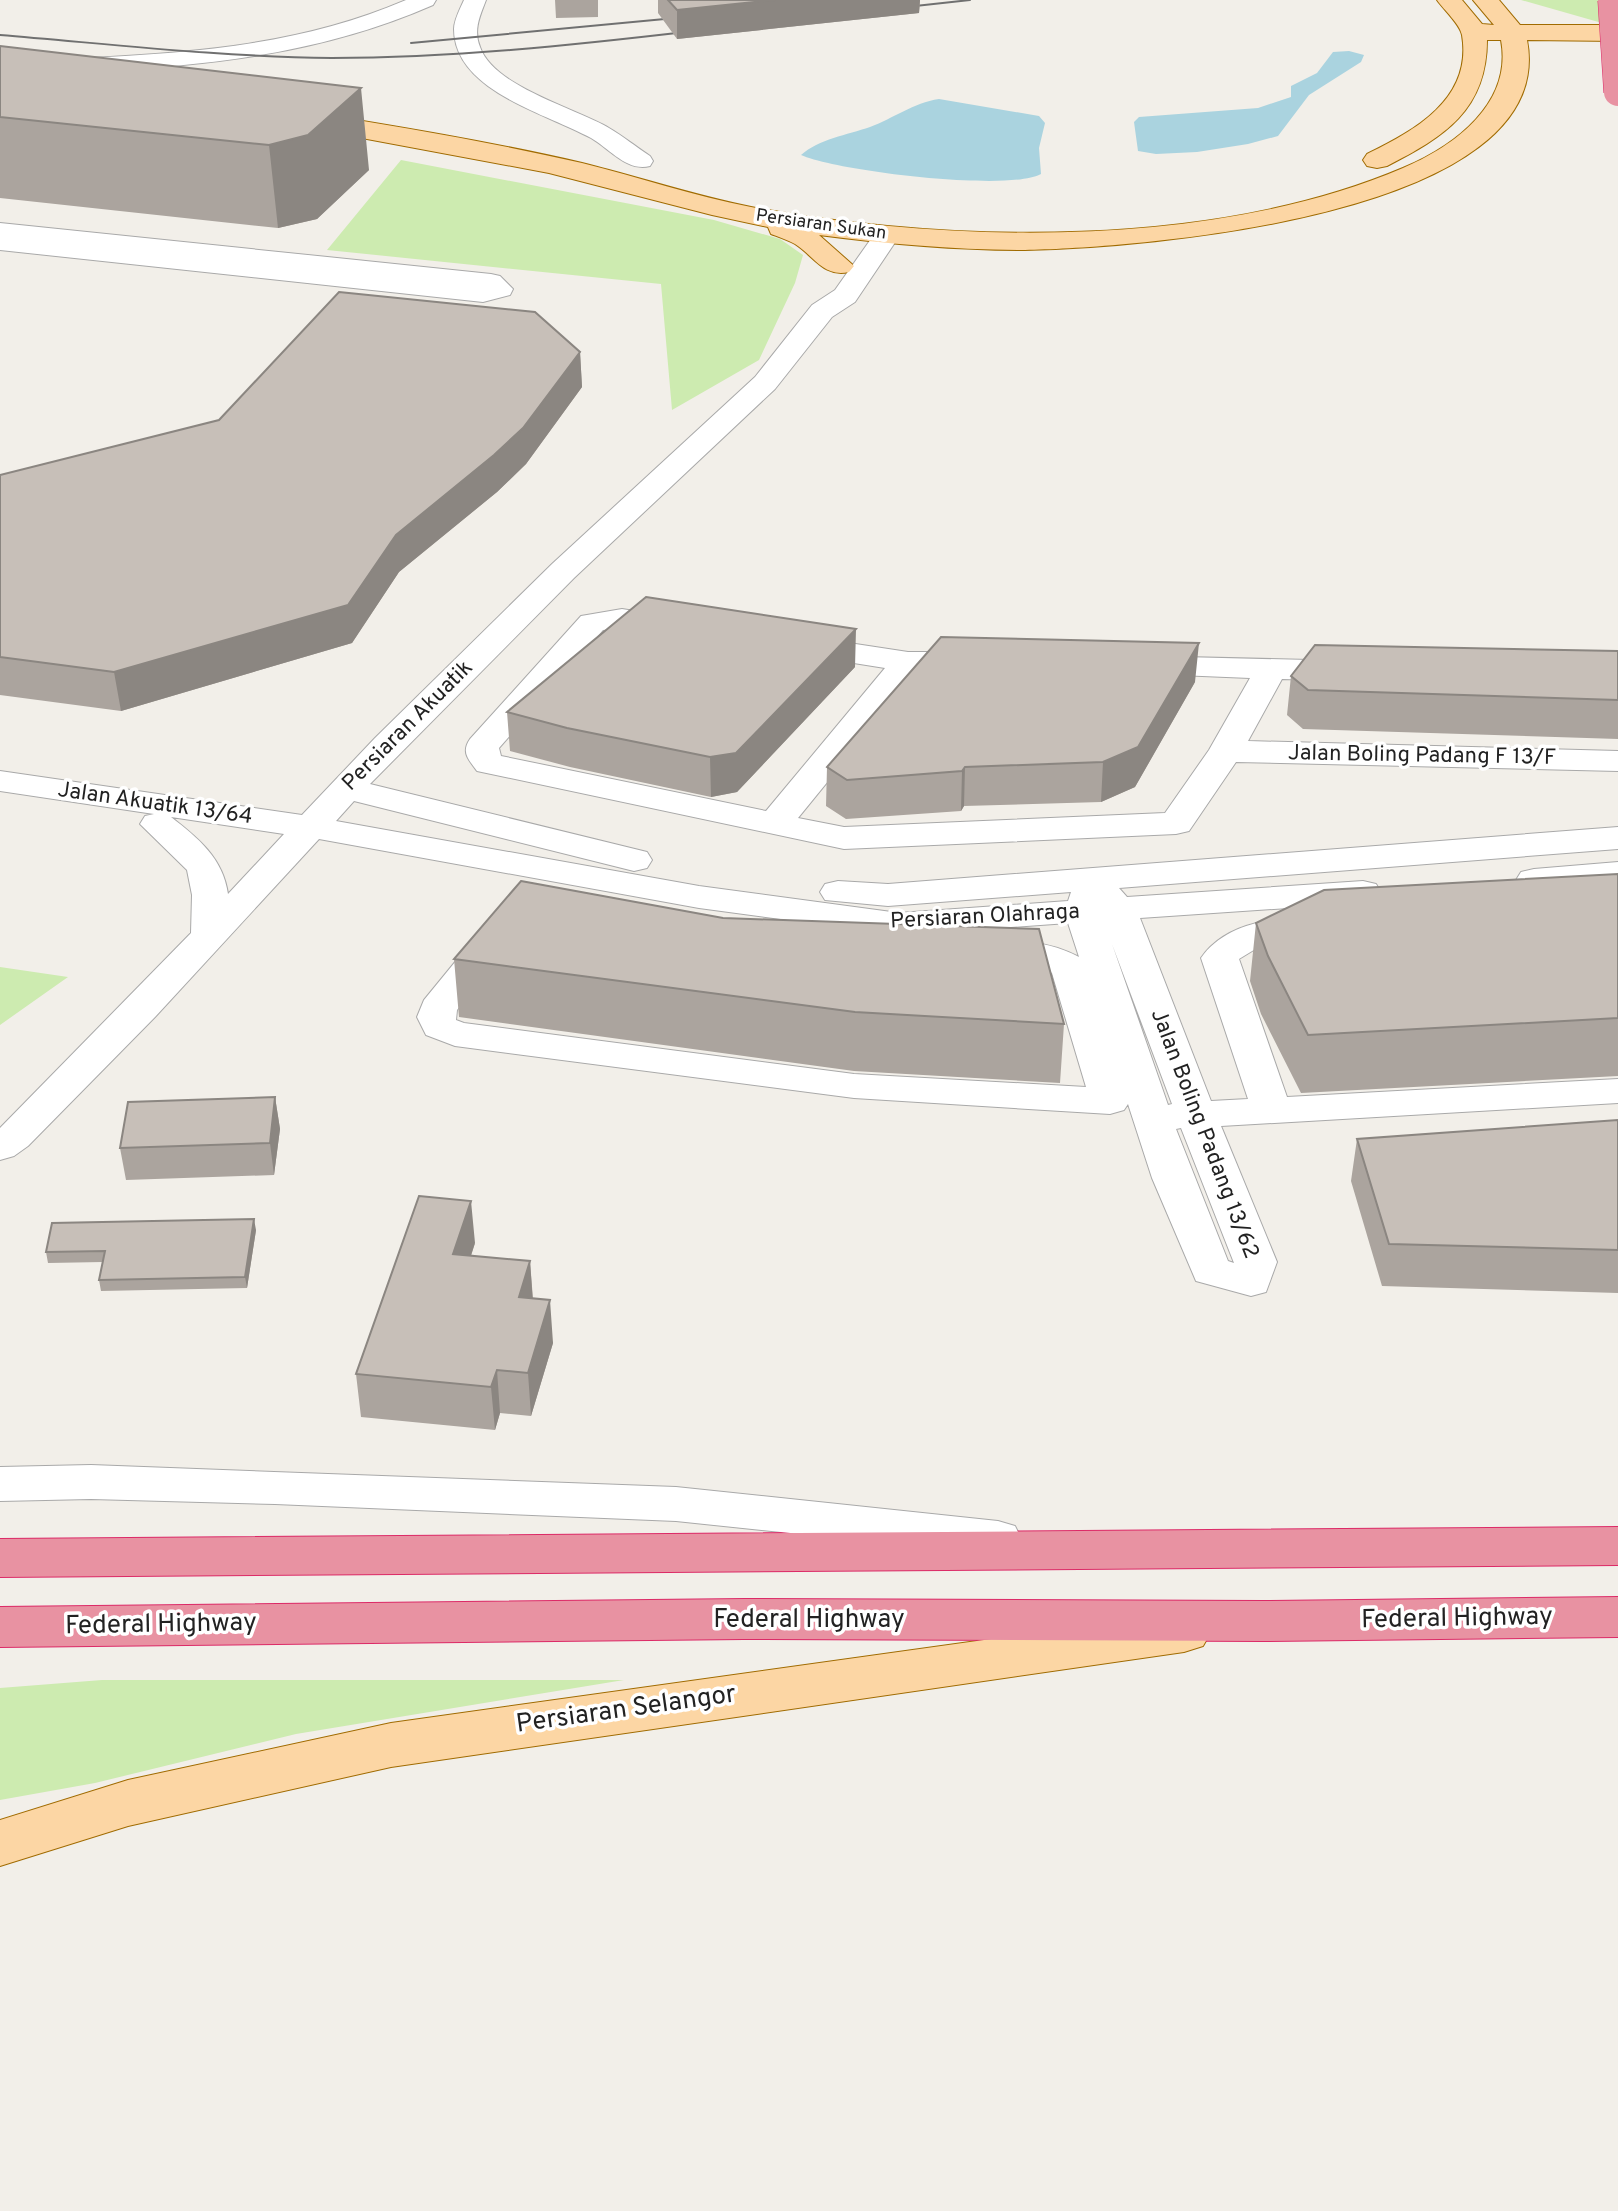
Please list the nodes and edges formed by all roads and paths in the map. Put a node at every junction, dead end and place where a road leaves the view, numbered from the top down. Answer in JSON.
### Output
{"nodes":[{"id":1,"x":425,"y":0,"type":"edge"},
{"id":2,"x":475,"y":0,"type":"edge"},
{"id":3,"x":1449,"y":0,"type":"edge"},
{"id":4,"x":1612,"y":0,"type":"edge"},
{"id":5,"x":1486,"y":2,"type":"edge"},
{"id":6,"x":1475,"y":37,"type":"junction"},
{"id":7,"x":1513,"y":38,"type":"junction"},
{"id":8,"x":1612,"y":39,"type":"edge"},
{"id":9,"x":1566,"y":57,"type":"dead end"},
{"id":10,"x":1539,"y":67,"type":"dead end"},
{"id":11,"x":64,"y":70,"type":"joint"},
{"id":12,"x":1513,"y":83,"type":"junction"},
{"id":13,"x":172,"y":86,"type":"edge"},
{"id":14,"x":1618,"y":92,"type":"edge"},
{"id":15,"x":641,"y":161,"type":"junction"},
{"id":16,"x":779,"y":198,"type":"junction"},
{"id":17,"x":751,"y":215,"type":"junction"},
{"id":18,"x":876,"y":230,"type":"junction"},
{"id":19,"x":0,"y":231,"type":"edge"},
{"id":20,"x":983,"y":232,"type":"junction"},
{"id":21,"x":0,"y":242,"type":"edge"},
{"id":22,"x":853,"y":266,"type":"junction"},
{"id":23,"x":710,"y":632,"type":"edge"},
{"id":24,"x":769,"y":641,"type":"edge"},
{"id":25,"x":908,"y":662,"type":"junction"},
{"id":26,"x":1000,"y":663,"type":"edge"},
{"id":27,"x":1107,"y":664,"type":"edge"},
{"id":28,"x":1271,"y":670,"type":"junction"},
{"id":29,"x":1381,"y":672,"type":"edge"},
{"id":30,"x":387,"y":745,"type":"junction"},
{"id":31,"x":1226,"y":751,"type":"junction"},
{"id":32,"x":1618,"y":761,"type":"edge"},
{"id":33,"x":0,"y":781,"type":"edge"},
{"id":34,"x":352,"y":782,"type":"junction"},
{"id":35,"x":0,"y":801,"type":"edge"},
{"id":36,"x":411,"y":804,"type":"junction"},
{"id":37,"x":166,"y":815,"type":"junction"},
{"id":38,"x":1176,"y":823,"type":"junction"},
{"id":39,"x":773,"y":825,"type":"junction"},
{"id":40,"x":302,"y":836,"type":"junction"},
{"id":41,"x":374,"y":838,"type":"junction"},
{"id":42,"x":1618,"y":838,"type":"edge"},
{"id":43,"x":1196,"y":873,"type":"junction"},
{"id":44,"x":1618,"y":873,"type":"edge"},
{"id":45,"x":1508,"y":882,"type":"edge"},
{"id":46,"x":1398,"y":890,"type":"edge"},
{"id":47,"x":528,"y":897,"type":"junction"},
{"id":48,"x":1098,"y":901,"type":"junction"},
{"id":49,"x":980,"y":919,"type":"junction"},
{"id":50,"x":649,"y":923,"type":"edge"},
{"id":51,"x":216,"y":928,"type":"junction"},
{"id":52,"x":1338,"y":929,"type":"edge"},
{"id":53,"x":772,"y":941,"type":"edge"},
{"id":54,"x":1102,"y":964,"type":"junction"},
{"id":55,"x":1618,"y":1091,"type":"edge"},
{"id":56,"x":1235,"y":1113,"type":"junction"},
{"id":57,"x":1151,"y":1117,"type":"junction"},
{"id":58,"x":0,"y":1147,"type":"edge"},
{"id":59,"x":1219,"y":1175,"type":"junction"},
{"id":60,"x":1173,"y":1178,"type":"junction"},
{"id":61,"x":0,"y":1484,"type":"edge"},
{"id":62,"x":1618,"y":1546,"type":"edge"},
{"id":63,"x":1122,"y":1551,"type":"junction"},
{"id":64,"x":0,"y":1558,"type":"edge"},
{"id":65,"x":1618,"y":1617,"type":"edge"},
{"id":66,"x":1261,"y":1621,"type":"junction"},
{"id":67,"x":0,"y":1627,"type":"edge"},
{"id":68,"x":0,"y":1843,"type":"edge"}],
"edges":[{"from":1,"to":11,"type":"street"},
{"from":2,"to":15,"type":"street"},
{"from":3,"to":6,"type":"main road"},
{"from":4,"to":14,"type":"highway","bridge":true},
{"from":5,"to":7,"type":"main road"},
{"from":5,"to":8,"type":"main road"},
{"from":6,"to":7,"type":"main road"},
{"from":6,"to":20,"type":"main road","name":"Persiaran Sukan"},
{"from":7,"to":8,"type":"main road"},
{"from":7,"to":12,"type":"main road","name":"Persiaran Sukan"},
{"from":8,"to":9,"type":"main road"},
{"from":10,"to":12,"type":"main road"},
{"from":11,"to":13,"type":"main road"},
{"from":12,"to":20,"type":"main road","name":"Persiaran Sukan"},
{"from":15,"to":16,"type":"main road","name":"Persiaran Sukan"},
{"from":15,"to":17,"type":"main road","name":"Persiaran Sukan"},
{"from":16,"to":18,"type":"main road"},
{"from":16,"to":20,"type":"main road","name":"Persiaran Sukan"},
{"from":17,"to":18,"type":"main road","name":"Persiaran Sukan"},
{"from":17,"to":22,"type":"main road"},
{"from":18,"to":20,"type":"main road","name":"Persiaran Sukan"},
{"from":18,"to":22,"type":"street","name":"Persiaran Akuatik"},
{"from":19,"to":21,"type":"street"},
{"from":20,"to":22,"type":"main road"},
{"from":22,"to":30,"type":"street","name":"Persiaran Akuatik"},
{"from":23,"to":39,"type":"street"},
{"from":24,"to":25,"type":"street"},
{"from":25,"to":26,"type":"street"},
{"from":25,"to":39,"type":"street"},
{"from":27,"to":28,"type":"street"},
{"from":28,"to":29,"type":"street"},
{"from":28,"to":31,"type":"street"},
{"from":30,"to":34,"type":"street","name":"Persiaran Akuatik"},
{"from":30,"to":36,"type":"street"},
{"from":31,"to":32,"type":"street","name":"Jalan Boling Padang F 13/F"},
{"from":31,"to":38,"type":"street"},
{"from":33,"to":37,"type":"street","name":"Jalan Akuatik 13/64"},
{"from":34,"to":36,"type":"street","name":"Persiaran Olahraga"},
{"from":34,"to":37,"type":"street"},
{"from":34,"to":40,"type":"street","name":"Persiaran Akuatik"},
{"from":35,"to":37,"type":"street","name":"Jalan Akuatik 13/64"},
{"from":36,"to":48,"type":"street","name":"Persiaran Olahraga"},
{"from":37,"to":40,"type":"street","name":"Jalan Akuatik 13/64"},
{"from":37,"to":51,"type":"street"},
{"from":38,"to":39,"type":"street"},
{"from":38,"to":43,"type":"street"},
{"from":40,"to":41,"type":"street","name":"Persiaran Olahraga"},
{"from":40,"to":51,"type":"street","name":"Persiaran Akuatik"},
{"from":41,"to":47,"type":"street","name":"Persiaran Olahraga"},
{"from":41,"to":51,"type":"street"},
{"from":42,"to":43,"type":"street","name":"Persiaran Olahraga"},
{"from":43,"to":48,"type":"street","name":"Persiaran Olahraga"},
{"from":44,"to":45,"type":"street"},
{"from":46,"to":48,"type":"street","name":"Persiaran Olahraga"},
{"from":47,"to":49,"type":"street","name":"Persiaran Olahraga"},
{"from":47,"to":50,"type":"street"},
{"from":47,"to":53,"type":"street"},
{"from":48,"to":49,"type":"street","name":"Persiaran Olahraga"},
{"from":48,"to":54,"type":"street","name":"Jalan Boling Padang 13/62"},
{"from":48,"to":56,"type":"street","name":"Jalan Boling Padang 13/62"},
{"from":49,"to":54,"type":"street"},
{"from":51,"to":58,"type":"street","name":"Persiaran Akuatik"},
{"from":52,"to":56,"type":"street"},
{"from":54,"to":57,"type":"street","name":"Jalan Boling Padang 13/62"},
{"from":55,"to":56,"type":"street"},
{"from":56,"to":57,"type":"street"},
{"from":56,"to":59,"type":"street","name":"Jalan Boling Padang 13/62"},
{"from":57,"to":60,"type":"street","name":"Jalan Boling Padang 13/62"},
{"from":59,"to":60,"type":"street"},
{"from":59,"to":60,"type":"street","name":"Jalan Boling Padang 13/62"},
{"from":61,"to":63,"type":"street"},
{"from":62,"to":63,"type":"highway"},
{"from":63,"to":64,"type":"highway"},
{"from":65,"to":66,"type":"highway","name":"Federal Highway"},
{"from":66,"to":67,"type":"highway","name":"Federal Highway"},
{"from":66,"to":68,"type":"main road","name":"Persiaran Selangor"}]}
